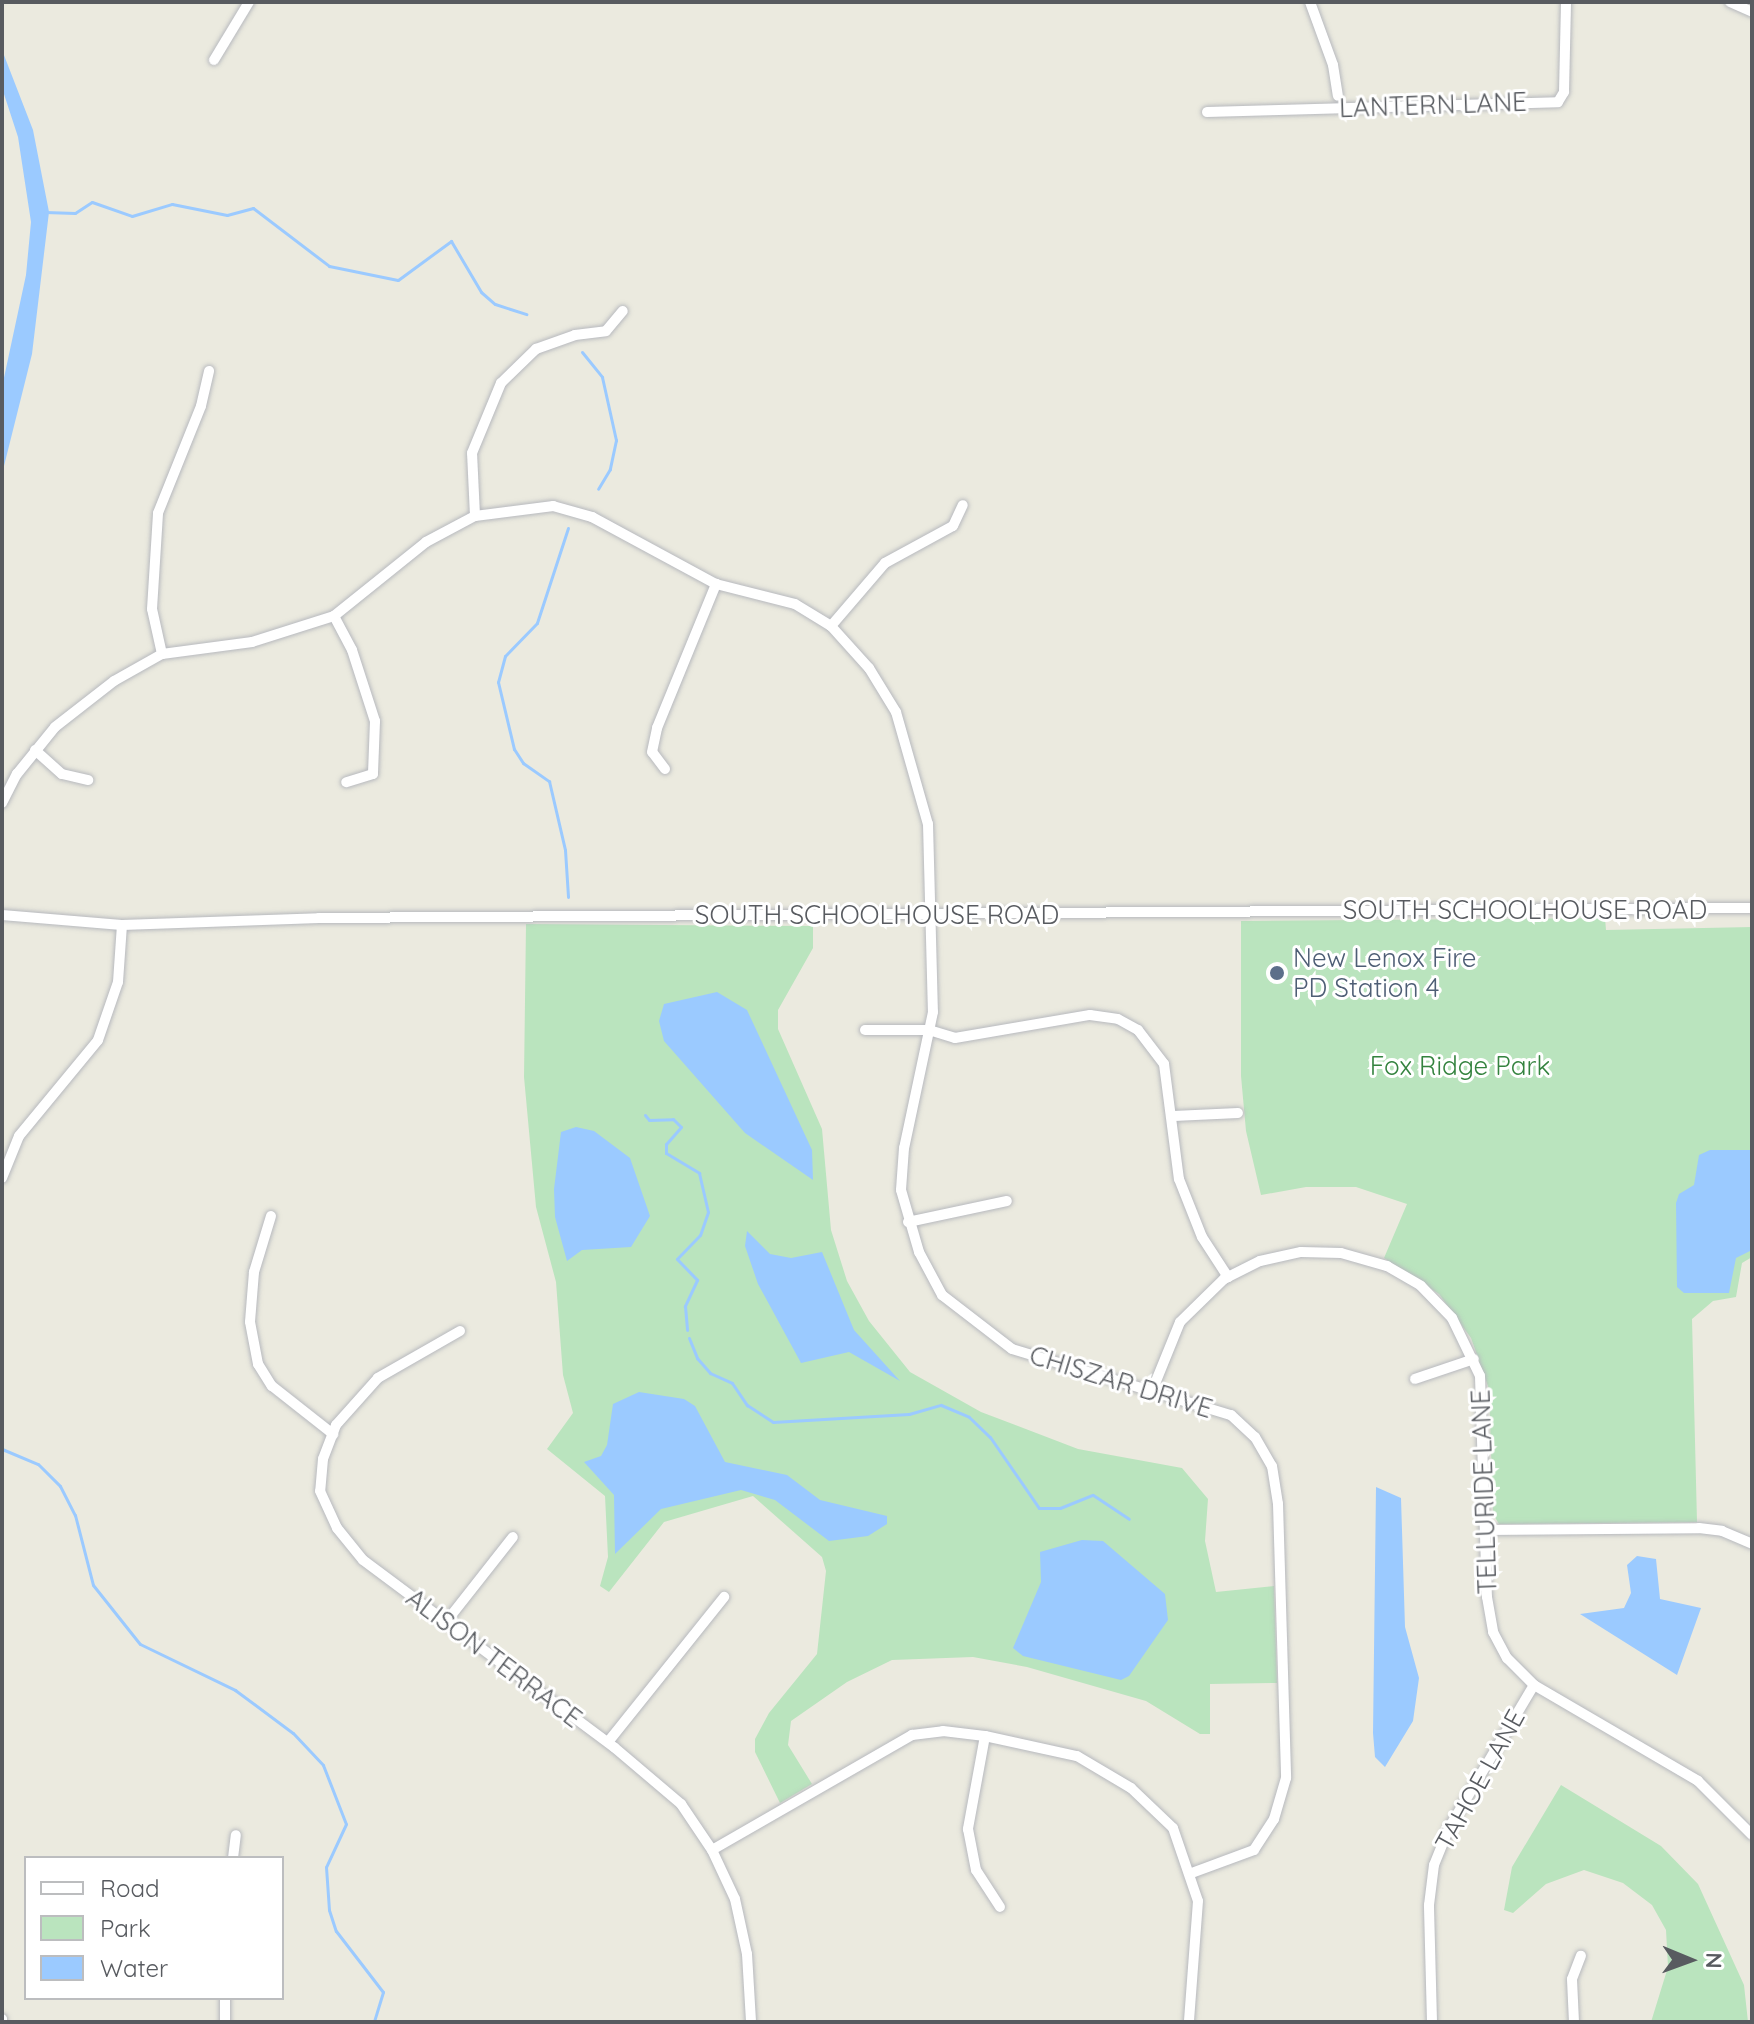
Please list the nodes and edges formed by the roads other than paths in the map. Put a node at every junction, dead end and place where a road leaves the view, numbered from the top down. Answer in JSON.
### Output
{"nodes":[{"id":1,"x":249,"y":2,"type":"edge"},
{"id":2,"x":1310,"y":2,"type":"edge"},
{"id":3,"x":1566,"y":2,"type":"edge"},
{"id":4,"x":1730,"y":2,"type":"edge"},
{"id":5,"x":1752,"y":12,"type":"edge"},
{"id":6,"x":214,"y":60,"type":"dead end"},
{"id":7,"x":1338,"y":96,"type":"dead end"},
{"id":8,"x":1207,"y":112,"type":"dead end"},
{"id":9,"x":623,"y":311,"type":"dead end"},
{"id":10,"x":209,"y":371,"type":"dead end"},
{"id":11,"x":963,"y":505,"type":"dead end"},
{"id":12,"x":475,"y":516,"type":"junction"},
{"id":13,"x":716,"y":584,"type":"junction"},
{"id":14,"x":334,"y":616,"type":"junction"},
{"id":15,"x":831,"y":626,"type":"junction"},
{"id":16,"x":162,"y":654,"type":"junction"},
{"id":17,"x":35,"y":750,"type":"junction"},
{"id":18,"x":665,"y":769,"type":"dead end"},
{"id":19,"x":88,"y":780,"type":"dead end"},
{"id":20,"x":346,"y":782,"type":"dead end"},
{"id":21,"x":2,"y":803,"type":"edge"},
{"id":22,"x":1752,"y":908,"type":"edge"},
{"id":23,"x":2,"y":915,"type":"edge"},
{"id":24,"x":927,"y":915,"type":"junction"},
{"id":25,"x":122,"y":925,"type":"junction"},
{"id":26,"x":865,"y":1030,"type":"dead end"},
{"id":27,"x":929,"y":1030,"type":"junction"},
{"id":28,"x":1238,"y":1113,"type":"dead end"},
{"id":29,"x":1174,"y":1116,"type":"junction"},
{"id":30,"x":2,"y":1178,"type":"edge"},
{"id":31,"x":1007,"y":1201,"type":"dead end"},
{"id":32,"x":271,"y":1216,"type":"dead end"},
{"id":33,"x":908,"y":1222,"type":"junction"},
{"id":34,"x":1228,"y":1277,"type":"junction"},
{"id":35,"x":460,"y":1331,"type":"dead end"},
{"id":36,"x":1474,"y":1359,"type":"junction"},
{"id":37,"x":1415,"y":1379,"type":"dead end"},
{"id":38,"x":1152,"y":1391,"type":"junction"},
{"id":39,"x":333,"y":1434,"type":"junction"},
{"id":40,"x":1486,"y":1530,"type":"junction"},
{"id":41,"x":513,"y":1537,"type":"dead end"},
{"id":42,"x":1751,"y":1541,"type":"edge"},
{"id":43,"x":724,"y":1597,"type":"dead end"},
{"id":44,"x":446,"y":1622,"type":"junction"},
{"id":45,"x":1534,"y":1685,"type":"junction"},
{"id":46,"x":985,"y":1736,"type":"junction"},
{"id":47,"x":608,"y":1742,"type":"junction"},
{"id":48,"x":236,"y":1835,"type":"dead end"},
{"id":49,"x":1752,"y":1835,"type":"edge"},
{"id":50,"x":712,"y":1850,"type":"junction"},
{"id":51,"x":233,"y":1856,"type":"edge"},
{"id":52,"x":1189,"y":1874,"type":"junction"},
{"id":53,"x":1000,"y":1907,"type":"dead end"},
{"id":54,"x":1581,"y":1956,"type":"dead end"},
{"id":55,"x":225,"y":2000,"type":"edge"},
{"id":56,"x":225,"y":2022,"type":"edge"},
{"id":57,"x":751,"y":2022,"type":"edge"},
{"id":58,"x":1189,"y":2022,"type":"edge"},
{"id":59,"x":1432,"y":2022,"type":"edge"},
{"id":60,"x":1574,"y":2022,"type":"edge"}],
"edges":[{"from":1,"to":6,"type":"street"},
{"from":2,"to":7,"type":"street"},
{"from":3,"to":8,"type":"street","name":"LANTERN LANE"},
{"from":4,"to":5,"type":"street"},
{"from":9,"to":12,"type":"street"},
{"from":10,"to":16,"type":"street"},
{"from":11,"to":15,"type":"street"},
{"from":12,"to":13,"type":"street","name":"CHISZAR DRIVE"},
{"from":12,"to":14,"type":"street"},
{"from":13,"to":15,"type":"street","name":"CHISZAR DRIVE"},
{"from":13,"to":18,"type":"street"},
{"from":14,"to":16,"type":"street"},
{"from":14,"to":20,"type":"street"},
{"from":15,"to":24,"type":"street","name":"CHISZAR DRIVE"},
{"from":16,"to":17,"type":"street"},
{"from":17,"to":19,"type":"street"},
{"from":17,"to":21,"type":"street"},
{"from":22,"to":24,"type":"street","name":"SOUTH SCHOOLHOUSE ROAD"},
{"from":23,"to":25,"type":"street","name":"SOUTH SCHOOLHOUSE ROAD"},
{"from":24,"to":25,"type":"street","name":"SOUTH SCHOOLHOUSE ROAD"},
{"from":24,"to":27,"type":"street","name":"CHISZAR DRIVE"},
{"from":25,"to":30,"type":"street"},
{"from":26,"to":27,"type":"street"},
{"from":27,"to":29,"type":"street"},
{"from":27,"to":33,"type":"street","name":"CHISZAR DRIVE"},
{"from":28,"to":29,"type":"street"},
{"from":29,"to":34,"type":"street"},
{"from":31,"to":33,"type":"street"},
{"from":32,"to":39,"type":"street"},
{"from":33,"to":38,"type":"street","name":"CHISZAR DRIVE"},
{"from":34,"to":36,"type":"street","name":"TELLURIDE LANE"},
{"from":34,"to":38,"type":"street","name":"TELLURIDE LANE"},
{"from":35,"to":39,"type":"street","name":"ALISON TERRACE"},
{"from":36,"to":37,"type":"street"},
{"from":36,"to":40,"type":"street","name":"TELLURIDE LANE"},
{"from":38,"to":52,"type":"street","name":"CHISZAR DRIVE"},
{"from":39,"to":44,"type":"street","name":"ALISON TERRACE"},
{"from":40,"to":42,"type":"street"},
{"from":40,"to":45,"type":"street","name":"TELLURIDE LANE"},
{"from":41,"to":44,"type":"street"},
{"from":43,"to":47,"type":"street"},
{"from":44,"to":47,"type":"street","name":"ALISON TERRACE"},
{"from":45,"to":49,"type":"street","name":"TELLURIDE LANE"},
{"from":45,"to":59,"type":"street","name":"TAHOE LANE"},
{"from":46,"to":50,"type":"street"},
{"from":46,"to":52,"type":"street"},
{"from":46,"to":53,"type":"street"},
{"from":47,"to":50,"type":"street","name":"ALISON TERRACE"},
{"from":48,"to":51,"type":"street"},
{"from":50,"to":57,"type":"street","name":"ALISON TERRACE"},
{"from":52,"to":58,"type":"street"},
{"from":54,"to":60,"type":"street"},
{"from":55,"to":56,"type":"street"}]}
